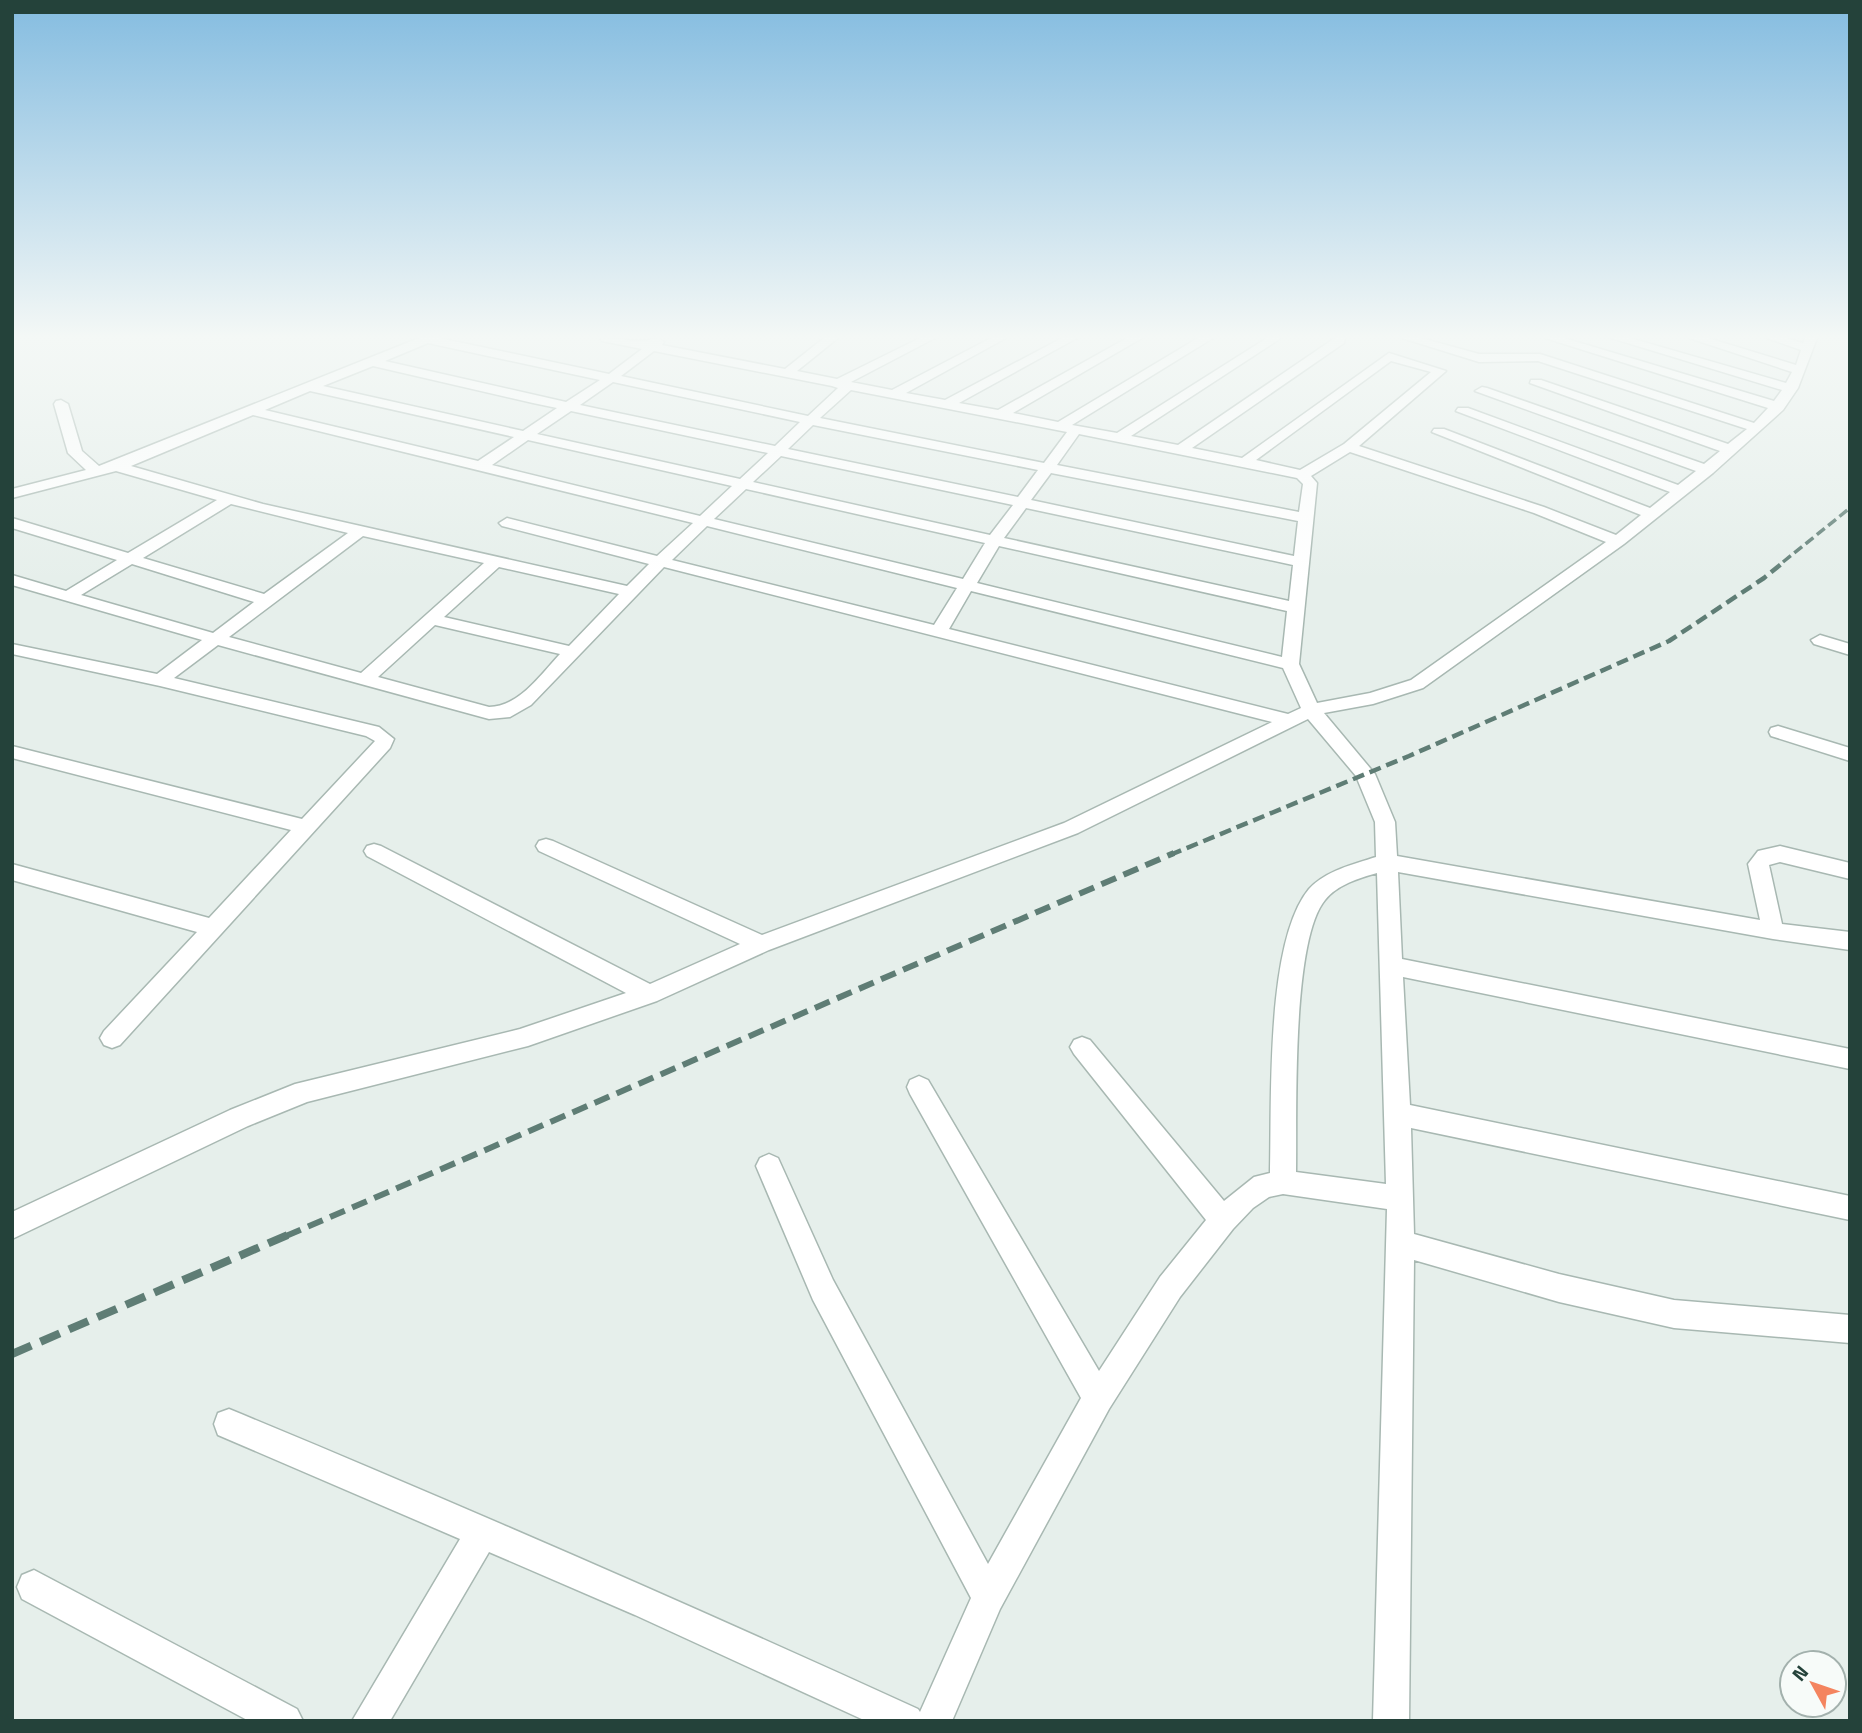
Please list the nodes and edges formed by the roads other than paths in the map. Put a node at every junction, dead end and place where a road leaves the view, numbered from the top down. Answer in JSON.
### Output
{"nodes":[{"id":1,"x":65,"y":419,"type":"edge"},
{"id":2,"x":233,"y":419,"type":"edge"},
{"id":3,"x":285,"y":419,"type":"edge"},
{"id":4,"x":445,"y":419,"type":"edge"},
{"id":5,"x":551,"y":419,"type":"edge"},
{"id":6,"x":624,"y":419,"type":"edge"},
{"id":7,"x":806,"y":419,"type":"edge"},
{"id":8,"x":1020,"y":419,"type":"edge"},
{"id":9,"x":1081,"y":419,"type":"edge"},
{"id":10,"x":1148,"y":419,"type":"edge"},
{"id":11,"x":1225,"y":419,"type":"edge"},
{"id":12,"x":1304,"y":419,"type":"edge"},
{"id":13,"x":1383,"y":419,"type":"edge"},
{"id":14,"x":1485,"y":419,"type":"edge"},
{"id":15,"x":1562,"y":419,"type":"edge"},
{"id":16,"x":1640,"y":419,"type":"edge"},
{"id":17,"x":1729,"y":419,"type":"edge"},
{"id":18,"x":1766,"y":419,"type":"edge"},
{"id":19,"x":811,"y":420,"type":"junction"},
{"id":20,"x":1067,"y":428,"type":"junction"},
{"id":21,"x":1757,"y":428,"type":"junction"},
{"id":22,"x":1438,"y":432,"type":"dead end"},
{"id":23,"x":523,"y":437,"type":"junction"},
{"id":24,"x":1119,"y":438,"type":"junction"},
{"id":25,"x":1349,"y":447,"type":"junction"},
{"id":26,"x":1180,"y":450,"type":"junction"},
{"id":27,"x":1731,"y":450,"type":"junction"},
{"id":28,"x":778,"y":452,"type":"junction"},
{"id":29,"x":1245,"y":462,"type":"junction"},
{"id":30,"x":116,"y":466,"type":"junction"},
{"id":31,"x":479,"y":467,"type":"junction"},
{"id":32,"x":1048,"y":468,"type":"junction"},
{"id":33,"x":1708,"y":470,"type":"junction"},
{"id":34,"x":96,"y":471,"type":"junction"},
{"id":35,"x":1302,"y":475,"type":"junction"},
{"id":36,"x":745,"y":485,"type":"junction"},
{"id":37,"x":1682,"y":491,"type":"junction"},
{"id":38,"x":12,"y":494,"type":"edge"},
{"id":39,"x":229,"y":499,"type":"junction"},
{"id":40,"x":1023,"y":504,"type":"junction"},
{"id":41,"x":1653,"y":514,"type":"junction"},
{"id":42,"x":1306,"y":518,"type":"junction"},
{"id":43,"x":704,"y":522,"type":"junction"},
{"id":44,"x":12,"y":523,"type":"edge"},
{"id":45,"x":508,"y":523,"type":"dead end"},
{"id":46,"x":360,"y":531,"type":"junction"},
{"id":47,"x":994,"y":541,"type":"junction"},
{"id":48,"x":1618,"y":541,"type":"junction"},
{"id":49,"x":131,"y":559,"type":"junction"},
{"id":50,"x":496,"y":561,"type":"junction"},
{"id":51,"x":661,"y":561,"type":"junction"},
{"id":52,"x":1302,"y":562,"type":"junction"},
{"id":53,"x":12,"y":580,"type":"edge"},
{"id":54,"x":965,"y":586,"type":"junction"},
{"id":55,"x":631,"y":592,"type":"junction"},
{"id":56,"x":67,"y":597,"type":"junction"},
{"id":57,"x":266,"y":600,"type":"junction"},
{"id":58,"x":1296,"y":608,"type":"junction"},
{"id":59,"x":432,"y":619,"type":"junction"},
{"id":60,"x":939,"y":631,"type":"junction"},
{"id":61,"x":214,"y":639,"type":"junction"},
{"id":62,"x":1820,"y":640,"type":"dead end"},
{"id":63,"x":12,"y":649,"type":"edge"},
{"id":64,"x":1850,"y":650,"type":"edge"},
{"id":65,"x":573,"y":652,"type":"junction"},
{"id":66,"x":1290,"y":664,"type":"junction"},
{"id":67,"x":365,"y":679,"type":"junction"},
{"id":68,"x":160,"y":680,"type":"junction"},
{"id":69,"x":1311,"y":710,"type":"junction"},
{"id":70,"x":1289,"y":720,"type":"junction"},
{"id":71,"x":1778,"y":732,"type":"dead end"},
{"id":72,"x":12,"y":752,"type":"edge"},
{"id":73,"x":1850,"y":755,"type":"edge"},
{"id":74,"x":306,"y":827,"type":"junction"},
{"id":75,"x":546,"y":846,"type":"dead end"},
{"id":76,"x":374,"y":851,"type":"dead end"},
{"id":77,"x":1387,"y":862,"type":"junction"},
{"id":78,"x":1850,"y":871,"type":"edge"},
{"id":79,"x":12,"y":872,"type":"edge"},
{"id":80,"x":214,"y":928,"type":"junction"},
{"id":81,"x":1773,"y":931,"type":"junction"},
{"id":82,"x":1850,"y":942,"type":"edge"},
{"id":83,"x":761,"y":944,"type":"junction"},
{"id":84,"x":1392,"y":966,"type":"junction"},
{"id":85,"x":649,"y":994,"type":"junction"},
{"id":86,"x":112,"y":1038,"type":"dead end"},
{"id":87,"x":1082,"y":1047,"type":"dead end"},
{"id":88,"x":1850,"y":1059,"type":"edge"},
{"id":89,"x":919,"y":1087,"type":"dead end"},
{"id":90,"x":1398,"y":1114,"type":"junction"},
{"id":91,"x":769,"y":1166,"type":"dead end"},
{"id":92,"x":1283,"y":1182,"type":"junction"},
{"id":93,"x":1399,"y":1198,"type":"junction"},
{"id":94,"x":1850,"y":1209,"type":"edge"},
{"id":95,"x":1223,"y":1220,"type":"junction"},
{"id":96,"x":12,"y":1226,"type":"edge"},
{"id":97,"x":1401,"y":1243,"type":"junction"},
{"id":98,"x":1850,"y":1329,"type":"edge"},
{"id":99,"x":1098,"y":1398,"type":"junction"},
{"id":100,"x":229,"y":1424,"type":"dead end"},
{"id":101,"x":483,"y":1532,"type":"junction"},
{"id":102,"x":34,"y":1587,"type":"dead end"},
{"id":103,"x":988,"y":1597,"type":"junction"},
{"id":104,"x":285,"y":1721,"type":"edge"},
{"id":105,"x":370,"y":1721,"type":"edge"},
{"id":106,"x":906,"y":1721,"type":"edge"},
{"id":107,"x":934,"y":1721,"type":"edge"},
{"id":108,"x":1391,"y":1721,"type":"edge"}],
"edges":[{"from":1,"to":34,"type":"street"},
{"from":2,"to":30,"type":"street"},
{"from":3,"to":31,"type":"street"},
{"from":4,"to":23,"type":"street"},
{"from":5,"to":23,"type":"street"},
{"from":6,"to":28,"type":"street"},
{"from":7,"to":19,"type":"street"},
{"from":8,"to":20,"type":"street"},
{"from":9,"to":20,"type":"street"},
{"from":10,"to":24,"type":"street"},
{"from":11,"to":26,"type":"street"},
{"from":12,"to":29,"type":"street"},
{"from":13,"to":25,"type":"street"},
{"from":14,"to":37,"type":"street"},
{"from":15,"to":33,"type":"street"},
{"from":16,"to":27,"type":"street"},
{"from":17,"to":21,"type":"street"},
{"from":18,"to":21,"type":"street"},
{"from":19,"to":28,"type":"street"},
{"from":19,"to":32,"type":"street"},
{"from":20,"to":24,"type":"street"},
{"from":20,"to":32,"type":"street"},
{"from":21,"to":27,"type":"street"},
{"from":22,"to":41,"type":"street"},
{"from":23,"to":31,"type":"street"},
{"from":23,"to":36,"type":"street"},
{"from":24,"to":26,"type":"street"},
{"from":25,"to":35,"type":"street"},
{"from":25,"to":48,"type":"street"},
{"from":26,"to":29,"type":"street"},
{"from":27,"to":33,"type":"street"},
{"from":28,"to":36,"type":"street"},
{"from":28,"to":40,"type":"street"},
{"from":29,"to":35,"type":"street"},
{"from":30,"to":34,"type":"street"},
{"from":30,"to":39,"type":"street"},
{"from":31,"to":43,"type":"street"},
{"from":32,"to":40,"type":"street"},
{"from":32,"to":42,"type":"street"},
{"from":33,"to":37,"type":"street"},
{"from":34,"to":38,"type":"street"},
{"from":35,"to":42,"type":"street"},
{"from":36,"to":43,"type":"street"},
{"from":36,"to":47,"type":"street"},
{"from":37,"to":41,"type":"street"},
{"from":39,"to":46,"type":"street"},
{"from":39,"to":49,"type":"street"},
{"from":40,"to":47,"type":"street"},
{"from":40,"to":52,"type":"street"},
{"from":41,"to":48,"type":"street"},
{"from":42,"to":52,"type":"street"},
{"from":43,"to":51,"type":"street"},
{"from":43,"to":54,"type":"street"},
{"from":44,"to":49,"type":"street"},
{"from":45,"to":51,"type":"street"},
{"from":46,"to":50,"type":"street"},
{"from":46,"to":57,"type":"street"},
{"from":47,"to":54,"type":"street"},
{"from":47,"to":58,"type":"street"},
{"from":48,"to":69,"type":"street"},
{"from":49,"to":56,"type":"street"},
{"from":49,"to":57,"type":"street"},
{"from":50,"to":55,"type":"street"},
{"from":50,"to":59,"type":"street"},
{"from":51,"to":55,"type":"street"},
{"from":51,"to":60,"type":"street"},
{"from":52,"to":58,"type":"street"},
{"from":53,"to":56,"type":"street"},
{"from":54,"to":60,"type":"street"},
{"from":54,"to":66,"type":"street"},
{"from":55,"to":65,"type":"street"},
{"from":56,"to":61,"type":"street"},
{"from":57,"to":61,"type":"street"},
{"from":58,"to":66,"type":"street"},
{"from":59,"to":65,"type":"street"},
{"from":59,"to":67,"type":"street"},
{"from":60,"to":70,"type":"street"},
{"from":61,"to":67,"type":"street"},
{"from":61,"to":68,"type":"street"},
{"from":62,"to":64,"type":"street"},
{"from":63,"to":68,"type":"street"},
{"from":65,"to":67,"type":"street"},
{"from":66,"to":69,"type":"street"},
{"from":68,"to":74,"type":"street"},
{"from":69,"to":70,"type":"street"},
{"from":69,"to":77,"type":"street"},
{"from":70,"to":83,"type":"street"},
{"from":71,"to":73,"type":"street"},
{"from":72,"to":74,"type":"street"},
{"from":74,"to":80,"type":"street"},
{"from":75,"to":83,"type":"street"},
{"from":76,"to":85,"type":"street"},
{"from":77,"to":81,"type":"street"},
{"from":77,"to":84,"type":"street"},
{"from":77,"to":92,"type":"street"},
{"from":78,"to":81,"type":"street"},
{"from":79,"to":80,"type":"street"},
{"from":80,"to":86,"type":"street"},
{"from":81,"to":82,"type":"street"},
{"from":83,"to":85,"type":"street"},
{"from":84,"to":88,"type":"street"},
{"from":84,"to":90,"type":"street"},
{"from":85,"to":96,"type":"street"},
{"from":87,"to":95,"type":"street"},
{"from":89,"to":99,"type":"street"},
{"from":90,"to":93,"type":"street"},
{"from":90,"to":94,"type":"street"},
{"from":91,"to":103,"type":"street"},
{"from":92,"to":93,"type":"street"},
{"from":92,"to":95,"type":"street"},
{"from":93,"to":97,"type":"street"},
{"from":95,"to":99,"type":"street"},
{"from":97,"to":98,"type":"street"},
{"from":97,"to":108,"type":"street"},
{"from":99,"to":103,"type":"street"},
{"from":100,"to":101,"type":"street"},
{"from":101,"to":105,"type":"street"},
{"from":101,"to":106,"type":"street"},
{"from":102,"to":104,"type":"street"},
{"from":103,"to":107,"type":"street"}]}
